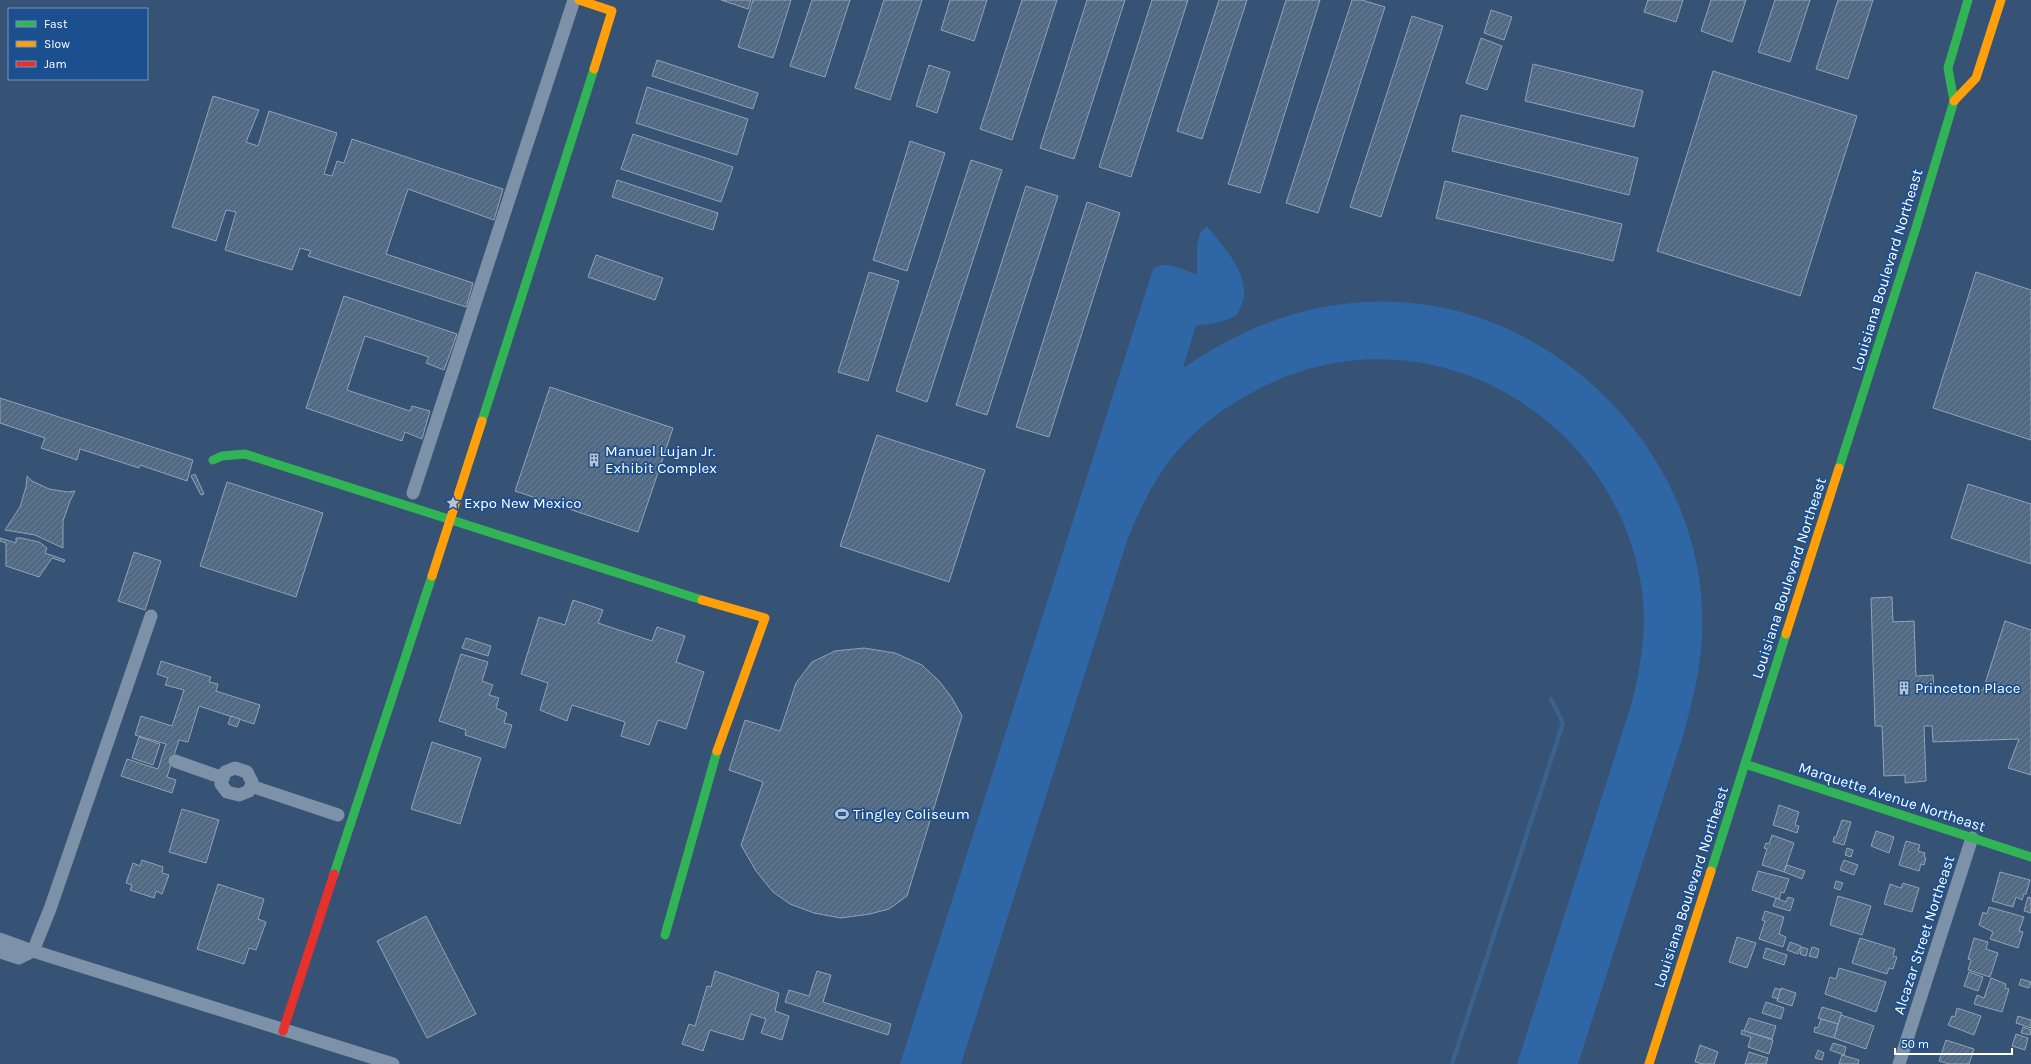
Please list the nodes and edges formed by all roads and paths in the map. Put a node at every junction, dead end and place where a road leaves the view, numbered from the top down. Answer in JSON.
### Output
{"nodes":[{"id":1,"x":574,"y":0,"type":"edge"},
{"id":2,"x":579,"y":0,"type":"edge"},
{"id":3,"x":1968,"y":0,"type":"edge"},
{"id":4,"x":2001,"y":0,"type":"edge"},
{"id":5,"x":1954,"y":100,"type":"junction"},
{"id":6,"x":213,"y":460,"type":"dead end"},
{"id":7,"x":413,"y":493,"type":"dead end"},
{"id":8,"x":451,"y":518,"type":"junction"},
{"id":9,"x":151,"y":616,"type":"dead end"},
{"id":10,"x":175,"y":761,"type":"dead end"},
{"id":11,"x":1745,"y":764,"type":"junction"},
{"id":12,"x":223,"y":778,"type":"junction"},
{"id":13,"x":251,"y":786,"type":"junction"},
{"id":14,"x":338,"y":815,"type":"dead end"},
{"id":15,"x":1972,"y":838,"type":"junction"},
{"id":16,"x":2031,"y":857,"type":"edge"},
{"id":17,"x":665,"y":935,"type":"dead end"},
{"id":18,"x":0,"y":938,"type":"edge"},
{"id":19,"x":33,"y":951,"type":"junction"},
{"id":20,"x":0,"y":952,"type":"edge"},
{"id":21,"x":283,"y":1031,"type":"junction"},
{"id":22,"x":393,"y":1064,"type":"edge"},
{"id":23,"x":1649,"y":1064,"type":"edge"},
{"id":24,"x":1899,"y":1064,"type":"edge"}],
"edges":[{"from":1,"to":7,"type":"street"},
{"from":2,"to":8,"type":"street"},
{"from":3,"to":5,"type":"street","name":"Louisiana Boulevard Northeast"},
{"from":4,"to":5,"type":"street","name":"Louisiana Boulevard Northeast"},
{"from":5,"to":11,"type":"street","name":"Louisiana Boulevard Northeast"},
{"from":6,"to":8,"type":"street"},
{"from":8,"to":17,"type":"street"},
{"from":8,"to":21,"type":"street"},
{"from":9,"to":19,"type":"street"},
{"from":10,"to":12,"type":"street"},
{"from":11,"to":15,"type":"street","name":"Marquette Avenue Northeast"},
{"from":11,"to":23,"type":"street","name":"Louisiana Boulevard Northeast"},
{"from":12,"to":13,"type":"street"},
{"from":12,"to":13,"type":"street"},
{"from":13,"to":14,"type":"street"},
{"from":15,"to":16,"type":"street","name":"Marquette Avenue Northeast"},
{"from":15,"to":24,"type":"street","name":"Alcazar Street Northeast"},
{"from":18,"to":19,"type":"street"},
{"from":19,"to":20,"type":"street"},
{"from":19,"to":21,"type":"street"},
{"from":21,"to":22,"type":"street"}]}
